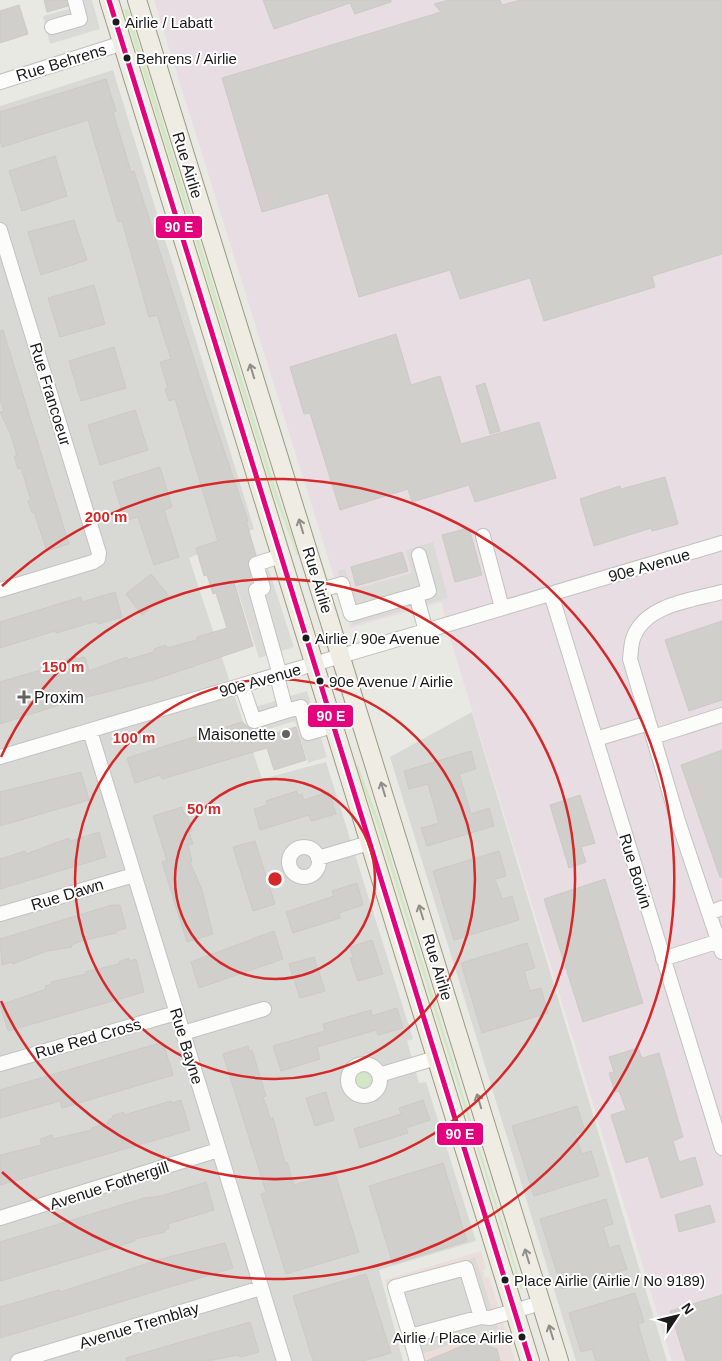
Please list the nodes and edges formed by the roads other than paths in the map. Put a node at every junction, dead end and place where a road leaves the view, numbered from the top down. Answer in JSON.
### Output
{"nodes":[{"id":1,"x":75,"y":0,"type":"edge"},
{"id":2,"x":109,"y":0,"type":"edge"},
{"id":3,"x":137,"y":0,"type":"edge"},
{"id":4,"x":52,"y":27,"type":"dead end"},
{"id":5,"x":123,"y":43,"type":"junction"},
{"id":6,"x":0,"y":82,"type":"edge"},
{"id":7,"x":0,"y":230,"type":"edge"},
{"id":8,"x":483,"y":536,"type":"dead end"},
{"id":9,"x":722,"y":543,"type":"edge"},
{"id":10,"x":419,"y":555,"type":"dead end"},
{"id":11,"x":281,"y":556,"type":"junction"},
{"id":12,"x":0,"y":590,"type":"edge"},
{"id":13,"x":321,"y":590,"type":"junction"},
{"id":14,"x":722,"y":592,"type":"edge"},
{"id":15,"x":551,"y":594,"type":"junction"},
{"id":16,"x":416,"y":595,"type":"junction"},
{"id":17,"x":502,"y":608,"type":"junction"},
{"id":18,"x":426,"y":631,"type":"junction"},
{"id":19,"x":342,"y":656,"type":"junction"},
{"id":20,"x":314,"y":664,"type":"junction"},
{"id":21,"x":278,"y":675,"type":"junction"},
{"id":22,"x":242,"y":686,"type":"junction"},
{"id":23,"x":286,"y":711,"type":"junction"},
{"id":24,"x":722,"y":715,"type":"edge"},
{"id":25,"x":649,"y":723,"type":"junction"},
{"id":26,"x":333,"y":726,"type":"junction"},
{"id":27,"x":90,"y":731,"type":"junction"},
{"id":28,"x":653,"y":737,"type":"junction"},
{"id":29,"x":596,"y":739,"type":"junction"},
{"id":30,"x":0,"y":757,"type":"edge"},
{"id":31,"x":369,"y":843,"type":"junction"},
{"id":32,"x":318,"y":858,"type":"dead end"},
{"id":33,"x":134,"y":875,"type":"junction"},
{"id":34,"x":716,"y":911,"type":"edge"},
{"id":35,"x":0,"y":914,"type":"edge"},
{"id":36,"x":720,"y":947,"type":"edge"},
{"id":37,"x":664,"y":959,"type":"junction"},
{"id":38,"x":264,"y":1009,"type":"dead end"},
{"id":39,"x":176,"y":1013,"type":"junction"},
{"id":40,"x":183,"y":1034,"type":"junction"},
{"id":41,"x":436,"y":1058,"type":"junction"},
{"id":42,"x":0,"y":1064,"type":"edge"},
{"id":43,"x":379,"y":1075,"type":"dead end"},
{"id":44,"x":722,"y":1148,"type":"edge"},
{"id":45,"x":218,"y":1150,"type":"junction"},
{"id":46,"x":0,"y":1218,"type":"edge"},
{"id":47,"x":261,"y":1288,"type":"junction"},
{"id":48,"x":541,"y":1303,"type":"junction"},
{"id":49,"x":514,"y":1310,"type":"junction"},
{"id":50,"x":481,"y":1316,"type":"junction"},
{"id":51,"x":410,"y":1336,"type":"junction"},
{"id":52,"x":18,"y":1361,"type":"edge"},
{"id":53,"x":284,"y":1361,"type":"edge"},
{"id":54,"x":417,"y":1361,"type":"edge"},
{"id":55,"x":530,"y":1361,"type":"edge"},
{"id":56,"x":559,"y":1361,"type":"edge"}],
"edges":[{"from":1,"to":4,"type":"street"},
{"from":2,"to":5,"type":"main road","name":"Rue Airlie"},
{"from":13,"to":3,"type":"main road","name":"Rue Airlie","one_way":true},
{"from":5,"to":6,"type":"street","name":"Rue Behrens"},
{"from":5,"to":11,"type":"main road","name":"Rue Airlie"},
{"from":7,"to":12,"type":"street","name":"Rue Francoeur"},
{"from":8,"to":17,"type":"street"},
{"from":9,"to":15,"type":"street","name":"90e Avenue"},
{"from":10,"to":16,"type":"street"},
{"from":11,"to":20,"type":"main road","name":"Rue Airlie"},
{"from":11,"to":21,"type":"street"},
{"from":13,"to":16,"type":"street"},
{"from":13,"to":19,"type":"main road","name":"Rue Airlie"},
{"from":14,"to":25,"type":"street"},
{"from":15,"to":17,"type":"street","name":"90e Avenue"},
{"from":15,"to":29,"type":"street","name":"Rue Boivin"},
{"from":16,"to":18,"type":"street"},
{"from":17,"to":18,"type":"street","name":"90e Avenue"},
{"from":18,"to":19,"type":"street","name":"90e Avenue"},
{"from":19,"to":20,"type":"street","name":"90e Avenue"},
{"from":48,"to":19,"type":"main road","name":"Rue Airlie","one_way":true},
{"from":20,"to":21,"type":"street","name":"90e Avenue"},
{"from":20,"to":26,"type":"main road","name":"Rue Airlie"},
{"from":21,"to":22,"type":"street","name":"90e Avenue"},
{"from":21,"to":23,"type":"street"},
{"from":22,"to":23,"type":"street"},
{"from":22,"to":27,"type":"street","name":"90e Avenue"},
{"from":23,"to":26,"type":"street"},
{"from":24,"to":28,"type":"street"},
{"from":25,"to":28,"type":"street"},
{"from":25,"to":29,"type":"street"},
{"from":26,"to":31,"type":"main road","name":"Rue Airlie"},
{"from":27,"to":30,"type":"street","name":"90e Avenue"},
{"from":27,"to":33,"type":"street","name":"Rue Bayne"},
{"from":28,"to":34,"type":"street"},
{"from":29,"to":37,"type":"street","name":"Rue Boivin"},
{"from":31,"to":32,"type":"street"},
{"from":31,"to":41,"type":"main road","name":"Rue Airlie"},
{"from":33,"to":35,"type":"street","name":"Rue Dawn"},
{"from":33,"to":39,"type":"street","name":"Rue Bayne"},
{"from":34,"to":36,"type":"street"},
{"from":36,"to":37,"type":"street"},
{"from":37,"to":44,"type":"street","name":"Rue Boivin"},
{"from":38,"to":40,"type":"street"},
{"from":39,"to":40,"type":"street","name":"Rue Bayne"},
{"from":39,"to":42,"type":"street","name":"Rue Red Cross"},
{"from":40,"to":45,"type":"street","name":"Rue Bayne"},
{"from":41,"to":43,"type":"street"},
{"from":41,"to":49,"type":"main road","name":"Rue Airlie"},
{"from":45,"to":46,"type":"street","name":"Avenue Fothergill"},
{"from":45,"to":47,"type":"street","name":"Rue Bayne"},
{"from":47,"to":52,"type":"street","name":"Avenue Tremblay"},
{"from":47,"to":53,"type":"street","name":"Rue Bayne"},
{"from":48,"to":49,"type":"street"},
{"from":56,"to":48,"type":"main road","name":"Rue Airlie","one_way":true},
{"from":49,"to":50,"type":"street"},
{"from":49,"to":55,"type":"main road","name":"Rue Airlie"},
{"from":50,"to":51,"type":"street"},
{"from":50,"to":51,"type":"street"},
{"from":51,"to":54,"type":"street"}]}
